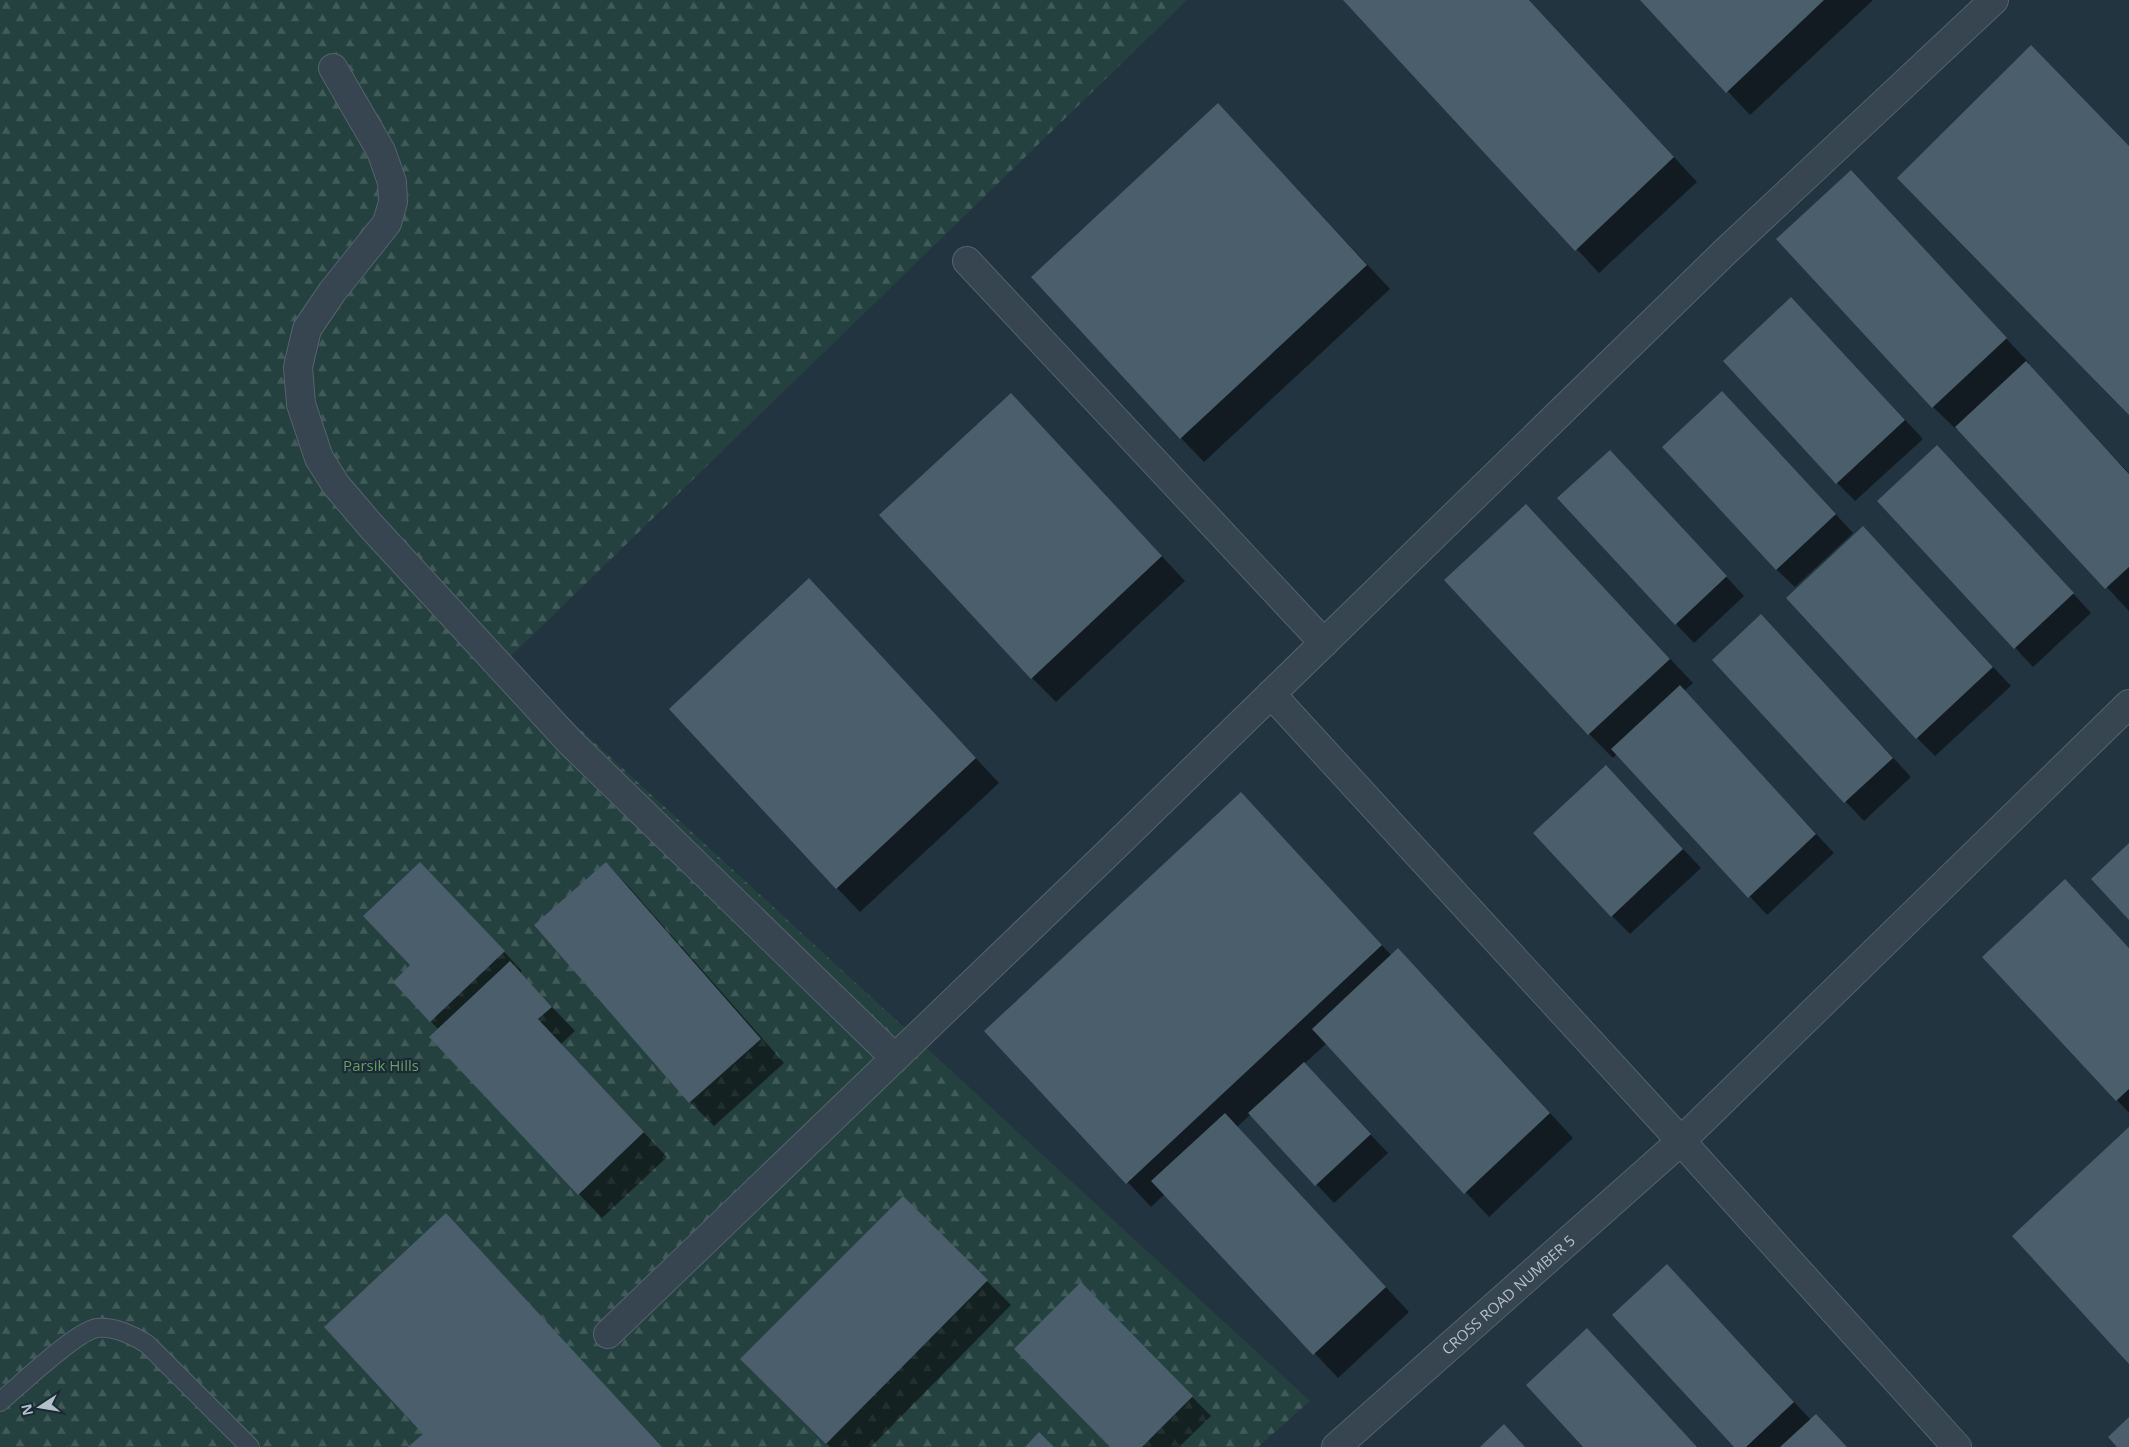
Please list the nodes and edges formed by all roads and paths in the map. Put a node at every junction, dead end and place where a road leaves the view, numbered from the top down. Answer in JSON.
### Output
{"nodes":[{"id":1,"x":1994,"y":0,"type":"edge"},
{"id":2,"x":333,"y":68,"type":"dead end"},
{"id":3,"x":966,"y":261,"type":"dead end"},
{"id":4,"x":1324,"y":643,"type":"junction"},
{"id":5,"x":1271,"y":694,"type":"junction"},
{"id":6,"x":2129,"y":704,"type":"edge"},
{"id":7,"x":895,"y":1058,"type":"junction"},
{"id":8,"x":1681,"y":1141,"type":"junction"},
{"id":9,"x":608,"y":1334,"type":"dead end"},
{"id":10,"x":0,"y":1402,"type":"edge"},
{"id":11,"x":250,"y":1447,"type":"edge"},
{"id":12,"x":1336,"y":1447,"type":"edge"},
{"id":13,"x":1957,"y":1447,"type":"edge"}],
"edges":[{"from":1,"to":4,"type":"street"},
{"from":2,"to":7,"type":"street"},
{"from":3,"to":4,"type":"street"},
{"from":4,"to":5,"type":"street"},
{"from":5,"to":7,"type":"street"},
{"from":5,"to":8,"type":"street"},
{"from":6,"to":8,"type":"street","name":"CROSS ROAD NUMBER 5"},
{"from":7,"to":9,"type":"street"},
{"from":8,"to":12,"type":"street","name":"CROSS ROAD NUMBER 5"},
{"from":8,"to":13,"type":"street"},
{"from":10,"to":11,"type":"lane"}]}
